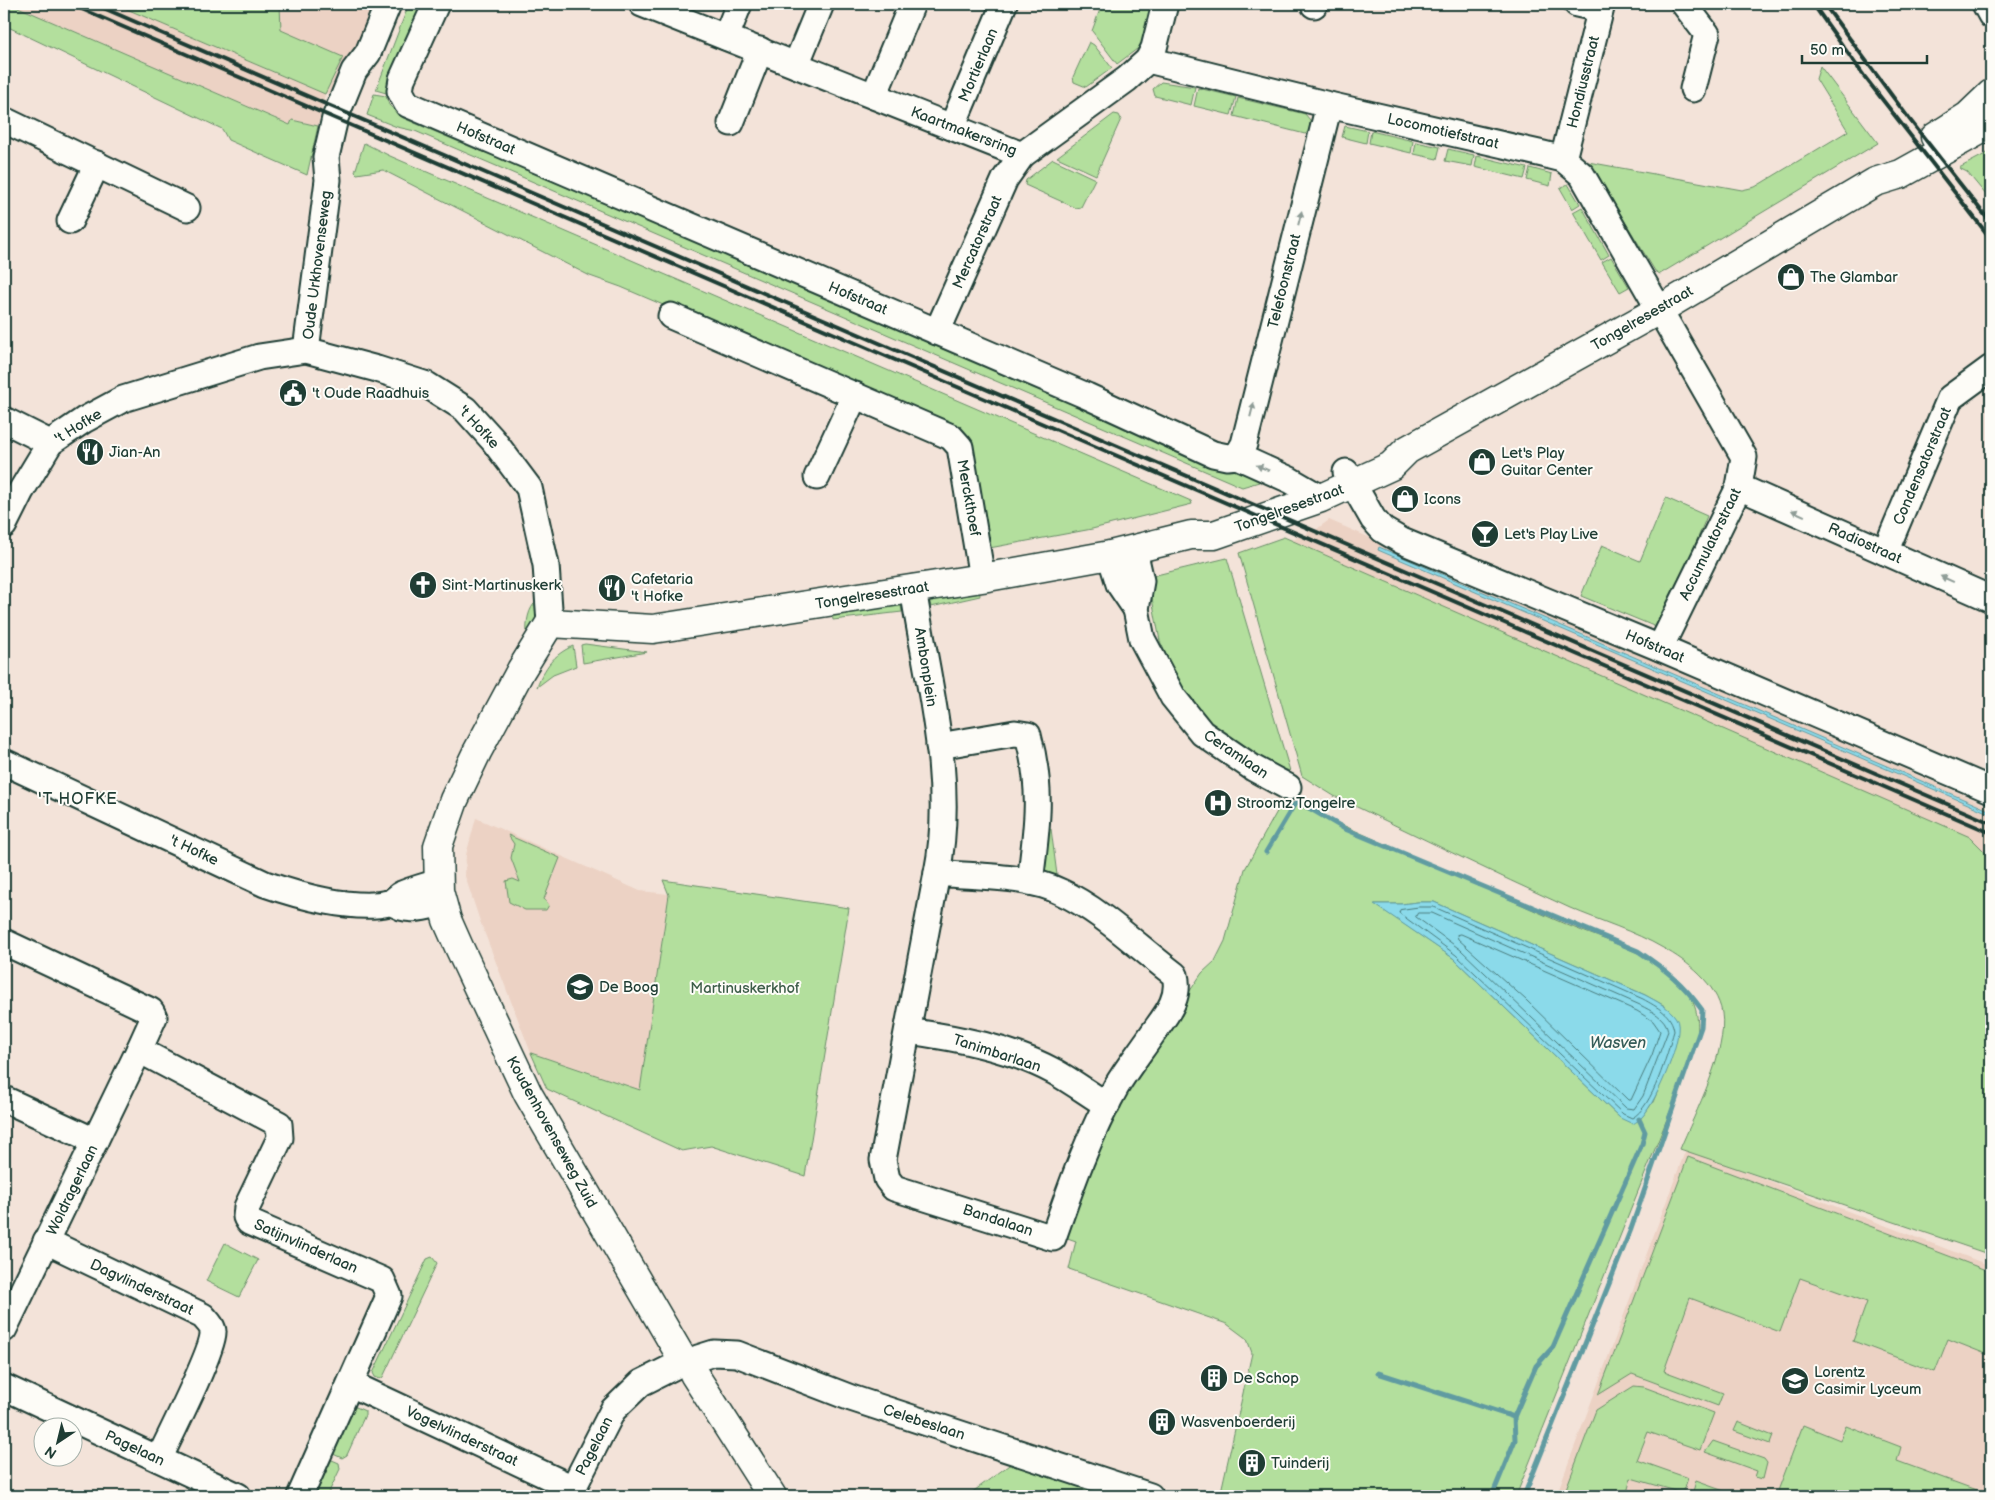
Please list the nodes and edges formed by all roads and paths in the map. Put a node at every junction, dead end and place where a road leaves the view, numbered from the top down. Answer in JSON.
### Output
{"nodes":[{"id":1,"x":388,"y":4,"type":"edge"},
{"id":2,"x":436,"y":4,"type":"edge"},
{"id":3,"x":739,"y":4,"type":"edge"},
{"id":4,"x":821,"y":4,"type":"edge"},
{"id":5,"x":912,"y":4,"type":"edge"},
{"id":6,"x":1004,"y":4,"type":"edge"},
{"id":7,"x":1165,"y":4,"type":"edge"},
{"id":8,"x":1684,"y":4,"type":"edge"},
{"id":9,"x":1985,"y":4,"type":"edge"},
{"id":10,"x":647,"y":5,"type":"edge"},
{"id":11,"x":1593,"y":6,"type":"edge"},
{"id":12,"x":1991,"y":15,"type":"edge"},
{"id":13,"x":726,"y":37,"type":"junction"},
{"id":14,"x":760,"y":50,"type":"junction"},
{"id":15,"x":1148,"y":60,"type":"junction"},
{"id":16,"x":796,"y":65,"type":"junction"},
{"id":17,"x":1693,"y":89,"type":"dead end"},
{"id":18,"x":1991,"y":94,"type":"edge"},
{"id":19,"x":874,"y":96,"type":"junction"},
{"id":20,"x":1329,"y":106,"type":"junction"},
{"id":21,"x":4,"y":120,"type":"edge"},
{"id":22,"x":731,"y":123,"type":"dead end"},
{"id":23,"x":1991,"y":124,"type":"edge"},
{"id":24,"x":952,"y":127,"type":"junction"},
{"id":25,"x":1022,"y":155,"type":"junction"},
{"id":26,"x":1563,"y":159,"type":"junction"},
{"id":27,"x":96,"y":164,"type":"junction"},
{"id":28,"x":1875,"y":182,"type":"junction"},
{"id":29,"x":187,"y":208,"type":"dead end"},
{"id":30,"x":70,"y":221,"type":"dead end"},
{"id":31,"x":1659,"y":310,"type":"junction"},
{"id":32,"x":671,"y":316,"type":"dead end"},
{"id":33,"x":938,"y":332,"type":"junction"},
{"id":34,"x":306,"y":350,"type":"junction"},
{"id":35,"x":1991,"y":368,"type":"edge"},
{"id":36,"x":855,"y":395,"type":"junction"},
{"id":37,"x":4,"y":420,"type":"edge"},
{"id":38,"x":50,"y":443,"type":"junction"},
{"id":39,"x":1237,"y":456,"type":"junction"},
{"id":40,"x":817,"y":477,"type":"dead end"},
{"id":41,"x":1349,"y":478,"type":"junction"},
{"id":42,"x":1739,"y":487,"type":"junction"},
{"id":43,"x":1314,"y":494,"type":"junction"},
{"id":44,"x":4,"y":525,"type":"edge"},
{"id":45,"x":1122,"y":552,"type":"junction"},
{"id":46,"x":1885,"y":552,"type":"junction"},
{"id":47,"x":982,"y":578,"type":"junction"},
{"id":48,"x":913,"y":588,"type":"junction"},
{"id":49,"x":1991,"y":599,"type":"edge"},
{"id":50,"x":550,"y":623,"type":"junction"},
{"id":51,"x":1660,"y":648,"type":"junction"},
{"id":52,"x":939,"y":746,"type":"junction"},
{"id":53,"x":4,"y":762,"type":"edge"},
{"id":54,"x":1288,"y":787,"type":"dead end"},
{"id":55,"x":1991,"y":790,"type":"edge"},
{"id":56,"x":937,"y":873,"type":"junction"},
{"id":57,"x":1030,"y":882,"type":"junction"},
{"id":58,"x":440,"y":893,"type":"junction"},
{"id":59,"x":4,"y":942,"type":"edge"},
{"id":60,"x":908,"y":1031,"type":"junction"},
{"id":61,"x":139,"y":1050,"type":"junction"},
{"id":62,"x":4,"y":1099,"type":"edge"},
{"id":63,"x":1107,"y":1104,"type":"junction"},
{"id":64,"x":95,"y":1141,"type":"junction"},
{"id":65,"x":46,"y":1242,"type":"junction"},
{"id":66,"x":4,"y":1329,"type":"edge"},
{"id":67,"x":686,"y":1363,"type":"junction"},
{"id":68,"x":351,"y":1384,"type":"junction"},
{"id":69,"x":4,"y":1386,"type":"edge"},
{"id":70,"x":159,"y":1459,"type":"junction"},
{"id":71,"x":571,"y":1492,"type":"edge"},
{"id":72,"x":232,"y":1495,"type":"edge"},
{"id":73,"x":300,"y":1496,"type":"edge"},
{"id":74,"x":772,"y":1496,"type":"edge"},
{"id":75,"x":1150,"y":1496,"type":"edge"}],
"edges":[{"from":1,"to":34,"type":"street","name":"Oude Urkhovenseweg"},
{"from":2,"to":33,"type":"street","name":"Hofstraat"},
{"from":3,"to":13,"type":"street"},
{"from":4,"to":16,"type":"street"},
{"from":5,"to":19,"type":"street"},
{"from":6,"to":24,"type":"street","name":"Mortierlaan"},
{"from":7,"to":15,"type":"street","name":"Kaartmakersring"},
{"from":8,"to":17,"type":"street"},
{"from":9,"to":12,"type":"street"},
{"from":10,"to":13,"type":"street","name":"Kaartmakersring"},
{"from":11,"to":26,"type":"street","name":"Hondiusstraat"},
{"from":13,"to":14,"type":"street","name":"Kaartmakersring"},
{"from":14,"to":16,"type":"street","name":"Kaartmakersring"},
{"from":14,"to":22,"type":"street"},
{"from":15,"to":20,"type":"street","name":"Locomotiefstraat"},
{"from":15,"to":25,"type":"street","name":"Kaartmakersring"},
{"from":16,"to":19,"type":"street","name":"Kaartmakersring"},
{"from":18,"to":28,"type":"main road","name":"Tongelresestraat"},
{"from":19,"to":24,"type":"street","name":"Kaartmakersring"},
{"from":20,"to":26,"type":"street","name":"Locomotiefstraat"},
{"from":39,"to":20,"type":"street","name":"Telefoonstraat","one_way":true},
{"from":21,"to":27,"type":"street"},
{"from":23,"to":28,"type":"main road","name":"Tongelresestraat"},
{"from":24,"to":25,"type":"street","name":"Kaartmakersring"},
{"from":25,"to":33,"type":"street","name":"Mercatorstraat"},
{"from":26,"to":31,"type":"street","name":"Locomotiefstraat"},
{"from":27,"to":29,"type":"street"},
{"from":27,"to":30,"type":"street"},
{"from":28,"to":31,"type":"main road","name":"Tongelresestraat"},
{"from":31,"to":41,"type":"main road","name":"Tongelresestraat"},
{"from":31,"to":42,"type":"street","name":"Accumulatorstraat"},
{"from":32,"to":36,"type":"street","name":"Merckthoef"},
{"from":33,"to":39,"type":"street","name":"Hofstraat"},
{"from":34,"to":38,"type":"street","name":"'t Hofke"},
{"from":34,"to":50,"type":"street","name":"'t Hofke"},
{"from":35,"to":46,"type":"street","name":"Condensatorstraat"},
{"from":36,"to":40,"type":"street"},
{"from":36,"to":47,"type":"street","name":"Merckthoef"},
{"from":37,"to":38,"type":"street"},
{"from":38,"to":44,"type":"street","name":"'t Hofke"},
{"from":43,"to":39,"type":"street","name":"Hofstraat","one_way":true},
{"from":41,"to":43,"type":"main road","name":"Tongelresestraat"},
{"from":41,"to":51,"type":"street","name":"Hofstraat"},
{"from":46,"to":42,"type":"street","name":"Radiostraat","one_way":true},
{"from":42,"to":51,"type":"street","name":"Accumulatorstraat"},
{"from":43,"to":45,"type":"main road","name":"Tongelresestraat"},
{"from":45,"to":47,"type":"main road","name":"Tongelresestraat"},
{"from":45,"to":54,"type":"street","name":"Ceramlaan"},
{"from":49,"to":46,"type":"street","name":"Radiostraat","one_way":true},
{"from":47,"to":48,"type":"main road","name":"Tongelresestraat"},
{"from":48,"to":50,"type":"main road","name":"Tongelresestraat"},
{"from":48,"to":52,"type":"street","name":"Ambonplein"},
{"from":50,"to":58,"type":"main road"},
{"from":51,"to":55,"type":"street","name":"Hofstraat"},
{"from":52,"to":56,"type":"street","name":"Ambonplein"},
{"from":52,"to":57,"type":"street"},
{"from":53,"to":58,"type":"street","name":"'t Hofke"},
{"from":56,"to":57,"type":"street","name":"Bandalaan"},
{"from":56,"to":60,"type":"street","name":"Bandalaan"},
{"from":57,"to":63,"type":"street","name":"Bandalaan"},
{"from":58,"to":67,"type":"main road","name":"Koudenhovenseweg Zuid"},
{"from":59,"to":61,"type":"street"},
{"from":60,"to":63,"type":"street","name":"Tanimbarlaan"},
{"from":60,"to":63,"type":"street","name":"Bandalaan"},
{"from":61,"to":64,"type":"street","name":"Woldragerlaan"},
{"from":61,"to":68,"type":"street","name":"Satijnvlinderlaan"},
{"from":62,"to":64,"type":"street"},
{"from":64,"to":65,"type":"street","name":"Woldragerlaan"},
{"from":65,"to":66,"type":"street","name":"Woldragerlaan"},
{"from":65,"to":70,"type":"street","name":"Dagvlinderstraat"},
{"from":67,"to":71,"type":"street","name":"Pagelaan"},
{"from":67,"to":74,"type":"main road","name":"Koudenhovenseweg Zuid"},
{"from":67,"to":75,"type":"street","name":"Celebeslaan"},
{"from":68,"to":71,"type":"street","name":"Vogelvlinderstraat"},
{"from":68,"to":73,"type":"street","name":"Satijnvlinderlaan"},
{"from":69,"to":70,"type":"street","name":"Pagelaan"},
{"from":70,"to":72,"type":"street","name":"Pagelaan"}]}
